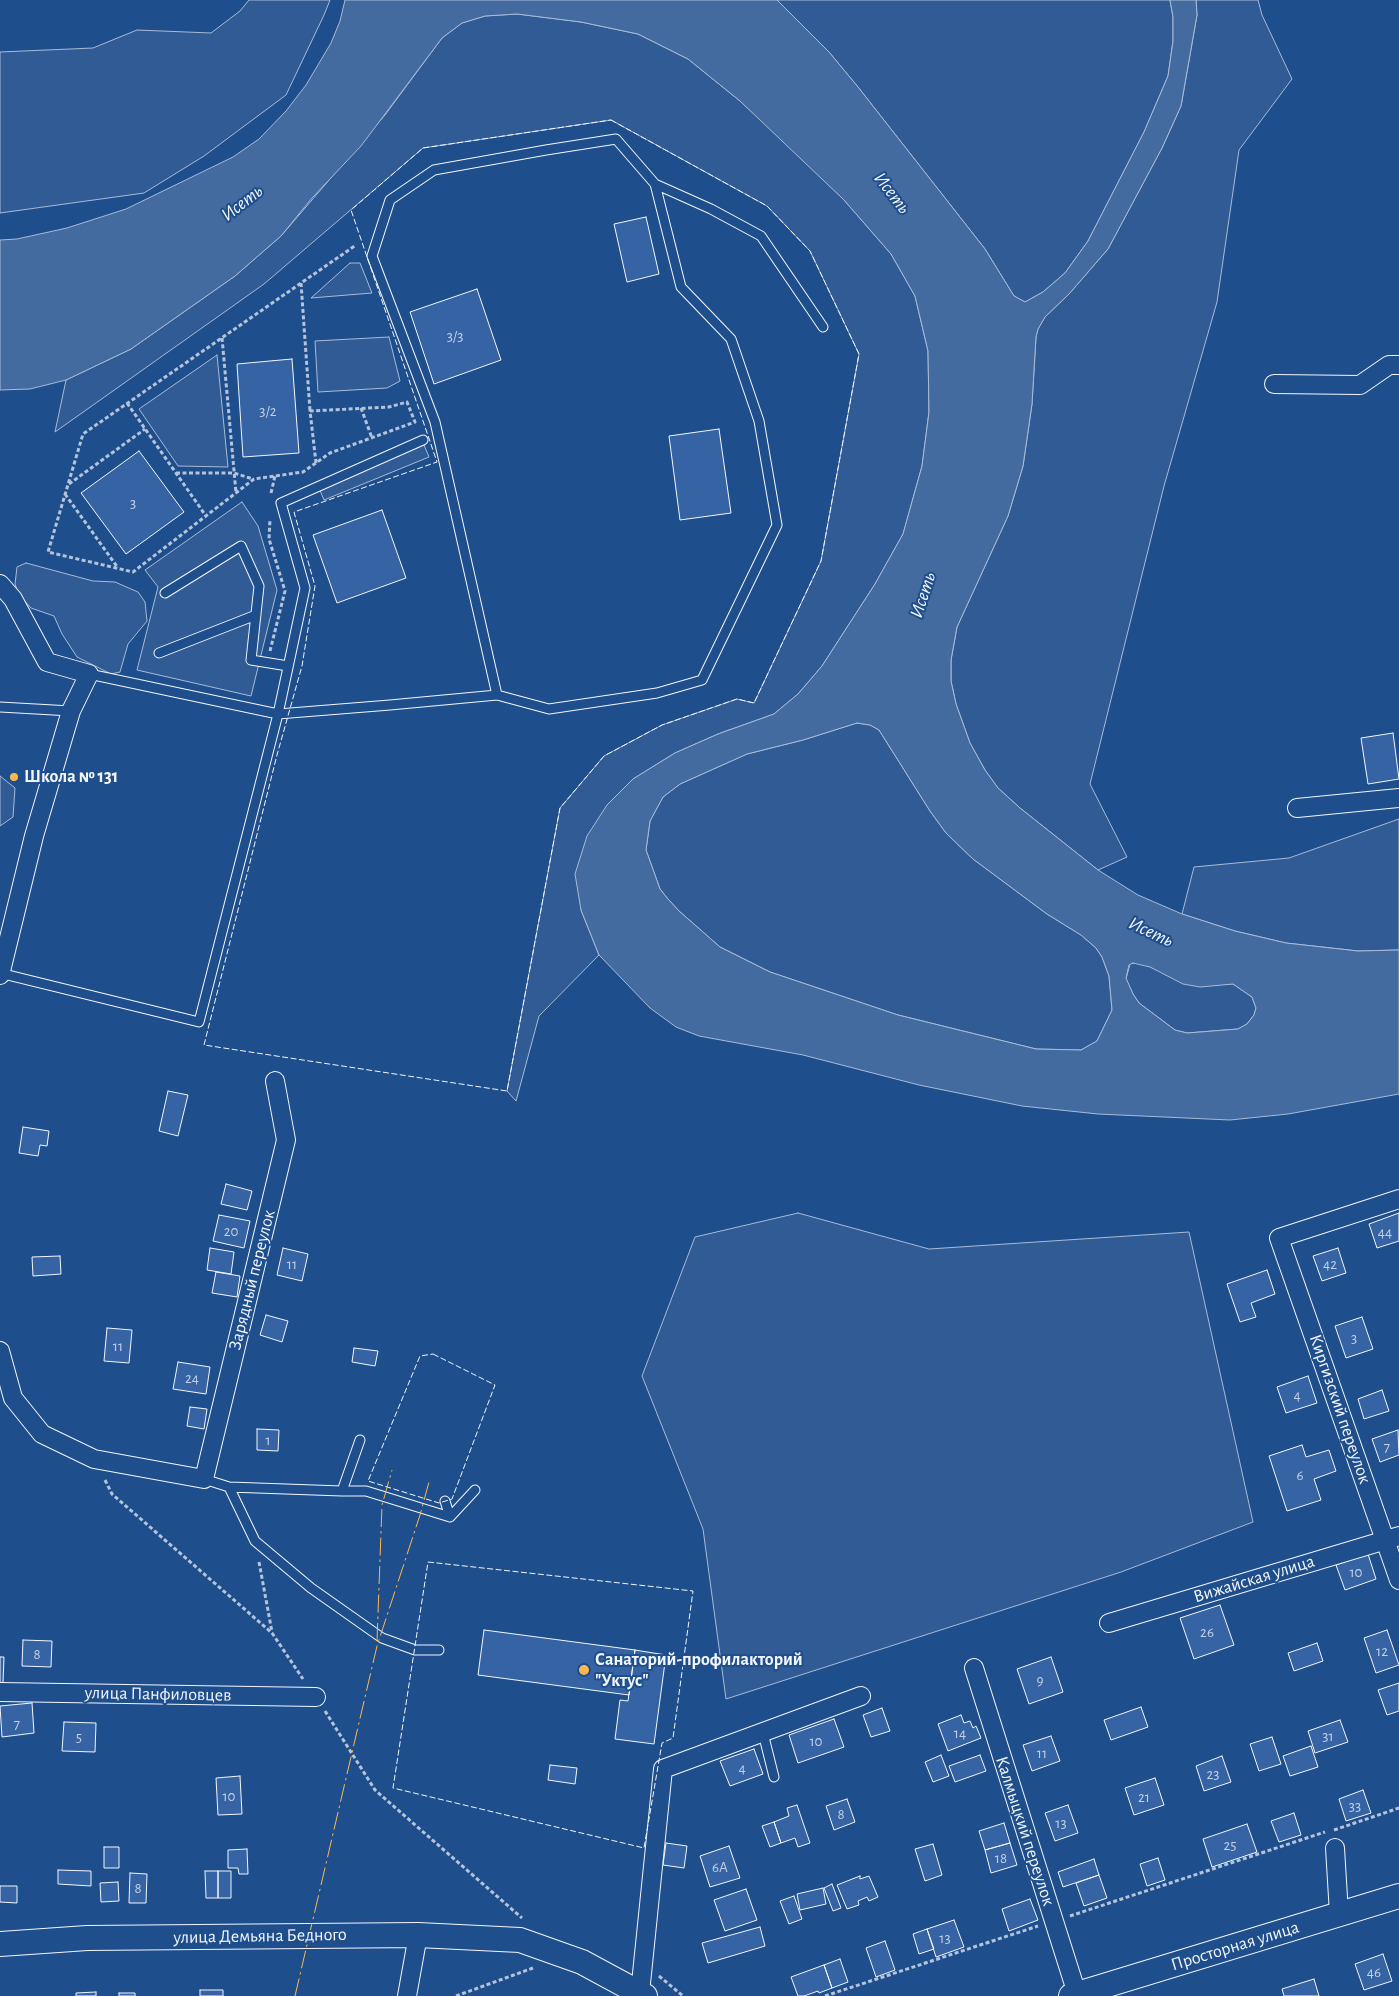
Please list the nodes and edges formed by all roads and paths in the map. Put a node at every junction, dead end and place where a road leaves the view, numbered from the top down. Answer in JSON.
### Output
{"nodes":[{"id":1,"x":655,"y":184,"type":"junction"},
{"id":2,"x":356,"y":245,"type":"dead end"},
{"id":3,"x":301,"y":283,"type":"junction"},
{"id":4,"x":823,"y":327,"type":"dead end"},
{"id":5,"x":222,"y":337,"type":"junction"},
{"id":6,"x":1399,"y":365,"type":"edge"},
{"id":7,"x":1274,"y":384,"type":"dead end"},
{"id":8,"x":127,"y":403,"type":"junction"},
{"id":9,"x":361,"y":408,"type":"junction"},
{"id":10,"x":310,"y":411,"type":"junction"},
{"id":11,"x":145,"y":429,"type":"junction"},
{"id":12,"x":372,"y":438,"type":"junction"},
{"id":13,"x":423,"y":440,"type":"dead end"},
{"id":14,"x":316,"y":463,"type":"junction"},
{"id":15,"x":176,"y":473,"type":"junction"},
{"id":16,"x":234,"y":473,"type":"junction"},
{"id":17,"x":276,"y":476,"type":"junction"},
{"id":18,"x":254,"y":479,"type":"junction"},
{"id":19,"x":68,"y":484,"type":"junction"},
{"id":20,"x":236,"y":493,"type":"junction"},
{"id":21,"x":66,"y":494,"type":"junction"},
{"id":22,"x":270,"y":495,"type":"dead end"},
{"id":23,"x":270,"y":513,"type":"dead end"},
{"id":24,"x":206,"y":516,"type":"junction"},
{"id":25,"x":118,"y":569,"type":"junction"},
{"id":26,"x":0,"y":584,"type":"edge"},
{"id":27,"x":165,"y":593,"type":"dead end"},
{"id":28,"x":256,"y":615,"type":"junction"},
{"id":29,"x":159,"y":653,"type":"dead end"},
{"id":30,"x":267,"y":663,"type":"junction"},
{"id":31,"x":288,"y":666,"type":"junction"},
{"id":32,"x":89,"y":674,"type":"junction"},
{"id":33,"x":497,"y":695,"type":"junction"},
{"id":34,"x":0,"y":707,"type":"edge"},
{"id":35,"x":71,"y":711,"type":"junction"},
{"id":36,"x":278,"y":714,"type":"junction"},
{"id":37,"x":1399,"y":798,"type":"edge"},
{"id":38,"x":1298,"y":808,"type":"dead end"},
{"id":39,"x":0,"y":974,"type":"edge"},
{"id":40,"x":275,"y":1081,"type":"dead end"},
{"id":41,"x":1399,"y":1199,"type":"edge"},
{"id":42,"x":0,"y":1351,"type":"edge"},
{"id":43,"x":360,"y":1440,"type":"dead end"},
{"id":44,"x":94,"y":1459,"type":"junction"},
{"id":45,"x":204,"y":1479,"type":"junction"},
{"id":46,"x":229,"y":1487,"type":"junction"},
{"id":47,"x":475,"y":1490,"type":"dead end"},
{"id":48,"x":342,"y":1491,"type":"junction"},
{"id":49,"x":445,"y":1501,"type":"dead end"},
{"id":50,"x":450,"y":1517,"type":"junction"},
{"id":51,"x":1392,"y":1538,"type":"edge"},
{"id":52,"x":255,"y":1541,"type":"junction"},
{"id":53,"x":1399,"y":1580,"type":"edge"},
{"id":54,"x":1109,"y":1623,"type":"dead end"},
{"id":55,"x":272,"y":1633,"type":"junction"},
{"id":56,"x":439,"y":1650,"type":"dead end"},
{"id":57,"x":974,"y":1668,"type":"dead end"},
{"id":58,"x":0,"y":1692,"type":"edge"},
{"id":59,"x":861,"y":1696,"type":"dead end"},
{"id":60,"x":316,"y":1697,"type":"junction"},
{"id":61,"x":763,"y":1733,"type":"junction"},
{"id":62,"x":774,"y":1777,"type":"dead end"},
{"id":63,"x":1399,"y":1808,"type":"edge"},
{"id":64,"x":1334,"y":1848,"type":"dead end"},
{"id":65,"x":1399,"y":1896,"type":"edge"},
{"id":66,"x":1339,"y":1914,"type":"junction"},
{"id":67,"x":1054,"y":1921,"type":"junction"},
{"id":68,"x":522,"y":1929,"type":"junction"},
{"id":69,"x":418,"y":1935,"type":"junction"},
{"id":70,"x":0,"y":1944,"type":"edge"},
{"id":71,"x":539,"y":1966,"type":"dead end"},
{"id":72,"x":643,"y":1994,"type":"edge"},
{"id":73,"x":1074,"y":1995,"type":"edge"},
{"id":74,"x":407,"y":1996,"type":"edge"},
{"id":75,"x":456,"y":1996,"type":"edge"},
{"id":76,"x":825,"y":1996,"type":"edge"}],
"edges":[{"from":1,"to":4,"type":"lane"},
{"from":1,"to":33,"type":"lane"},
{"from":1,"to":33,"type":"lane"},
{"from":2,"to":3,"type":"path"},
{"from":3,"to":5,"type":"path"},
{"from":3,"to":10,"type":"path"},
{"from":5,"to":8,"type":"path"},
{"from":5,"to":16,"type":"path"},
{"from":6,"to":7,"type":"street"},
{"from":8,"to":11,"type":"path"},
{"from":8,"to":19,"type":"path"},
{"from":9,"to":10,"type":"path"},
{"from":9,"to":12,"type":"path"},
{"from":9,"to":12,"type":"path"},
{"from":10,"to":14,"type":"path"},
{"from":11,"to":15,"type":"path"},
{"from":11,"to":19,"type":"path"},
{"from":12,"to":14,"type":"path"},
{"from":13,"to":31,"type":"lane"},
{"from":14,"to":17,"type":"path"},
{"from":15,"to":16,"type":"path"},
{"from":15,"to":24,"type":"path"},
{"from":16,"to":18,"type":"path"},
{"from":16,"to":20,"type":"path"},
{"from":17,"to":18,"type":"path"},
{"from":17,"to":22,"type":"path"},
{"from":18,"to":20,"type":"path"},
{"from":19,"to":21,"type":"path"},
{"from":20,"to":24,"type":"path"},
{"from":21,"to":25,"type":"path"},
{"from":21,"to":25,"type":"path"},
{"from":23,"to":30,"type":"path"},
{"from":24,"to":25,"type":"path"},
{"from":26,"to":32,"type":"street"},
{"from":27,"to":28,"type":"lane"},
{"from":28,"to":29,"type":"lane"},
{"from":28,"to":30,"type":"lane"},
{"from":30,"to":31,"type":"lane"},
{"from":31,"to":36,"type":"lane"},
{"from":32,"to":35,"type":"street"},
{"from":32,"to":36,"type":"lane"},
{"from":33,"to":36,"type":"lane"},
{"from":34,"to":35,"type":"lane"},
{"from":35,"to":39,"type":"street"},
{"from":36,"to":39,"type":"lane"},
{"from":37,"to":38,"type":"street"},
{"from":40,"to":45,"type":"street","name":"Зарядный переулок"},
{"from":41,"to":51,"type":"street","name":"Киргизский переулок"},
{"from":42,"to":44,"type":"street"},
{"from":43,"to":48,"type":"lane"},
{"from":44,"to":45,"type":"street"},
{"from":44,"to":55,"type":"path"},
{"from":45,"to":46,"type":"lane"},
{"from":46,"to":48,"type":"lane"},
{"from":46,"to":52,"type":"lane"},
{"from":47,"to":50,"type":"lane"},
{"from":48,"to":50,"type":"lane"},
{"from":49,"to":50,"type":"lane"},
{"from":51,"to":53,"type":"street","name":"Киргизский переулок"},
{"from":51,"to":54,"type":"street","name":"Вижайская улица"},
{"from":52,"to":55,"type":"path"},
{"from":52,"to":56,"type":"lane"},
{"from":55,"to":60,"type":"path"},
{"from":57,"to":67,"type":"street","name":"Калмыцкий переулок"},
{"from":58,"to":60,"type":"street","name":"улица Панфиловцев"},
{"from":59,"to":61,"type":"street"},
{"from":60,"to":68,"type":"path"},
{"from":61,"to":62,"type":"lane"},
{"from":61,"to":72,"type":"street"},
{"from":63,"to":67,"type":"path"},
{"from":64,"to":66,"type":"street"},
{"from":65,"to":66,"type":"street","name":"Просторная улица"},
{"from":66,"to":73,"type":"street","name":"Просторная улица"},
{"from":67,"to":73,"type":"street","name":"Калмыцкий переулок"},
{"from":67,"to":76,"type":"path"},
{"from":68,"to":69,"type":"street","name":"улица Демьяна Бедного"},
{"from":68,"to":72,"type":"street"},
{"from":69,"to":70,"type":"street","name":"улица Демьяна Бедного"},
{"from":69,"to":74,"type":"street"},
{"from":71,"to":75,"type":"path"}]}
